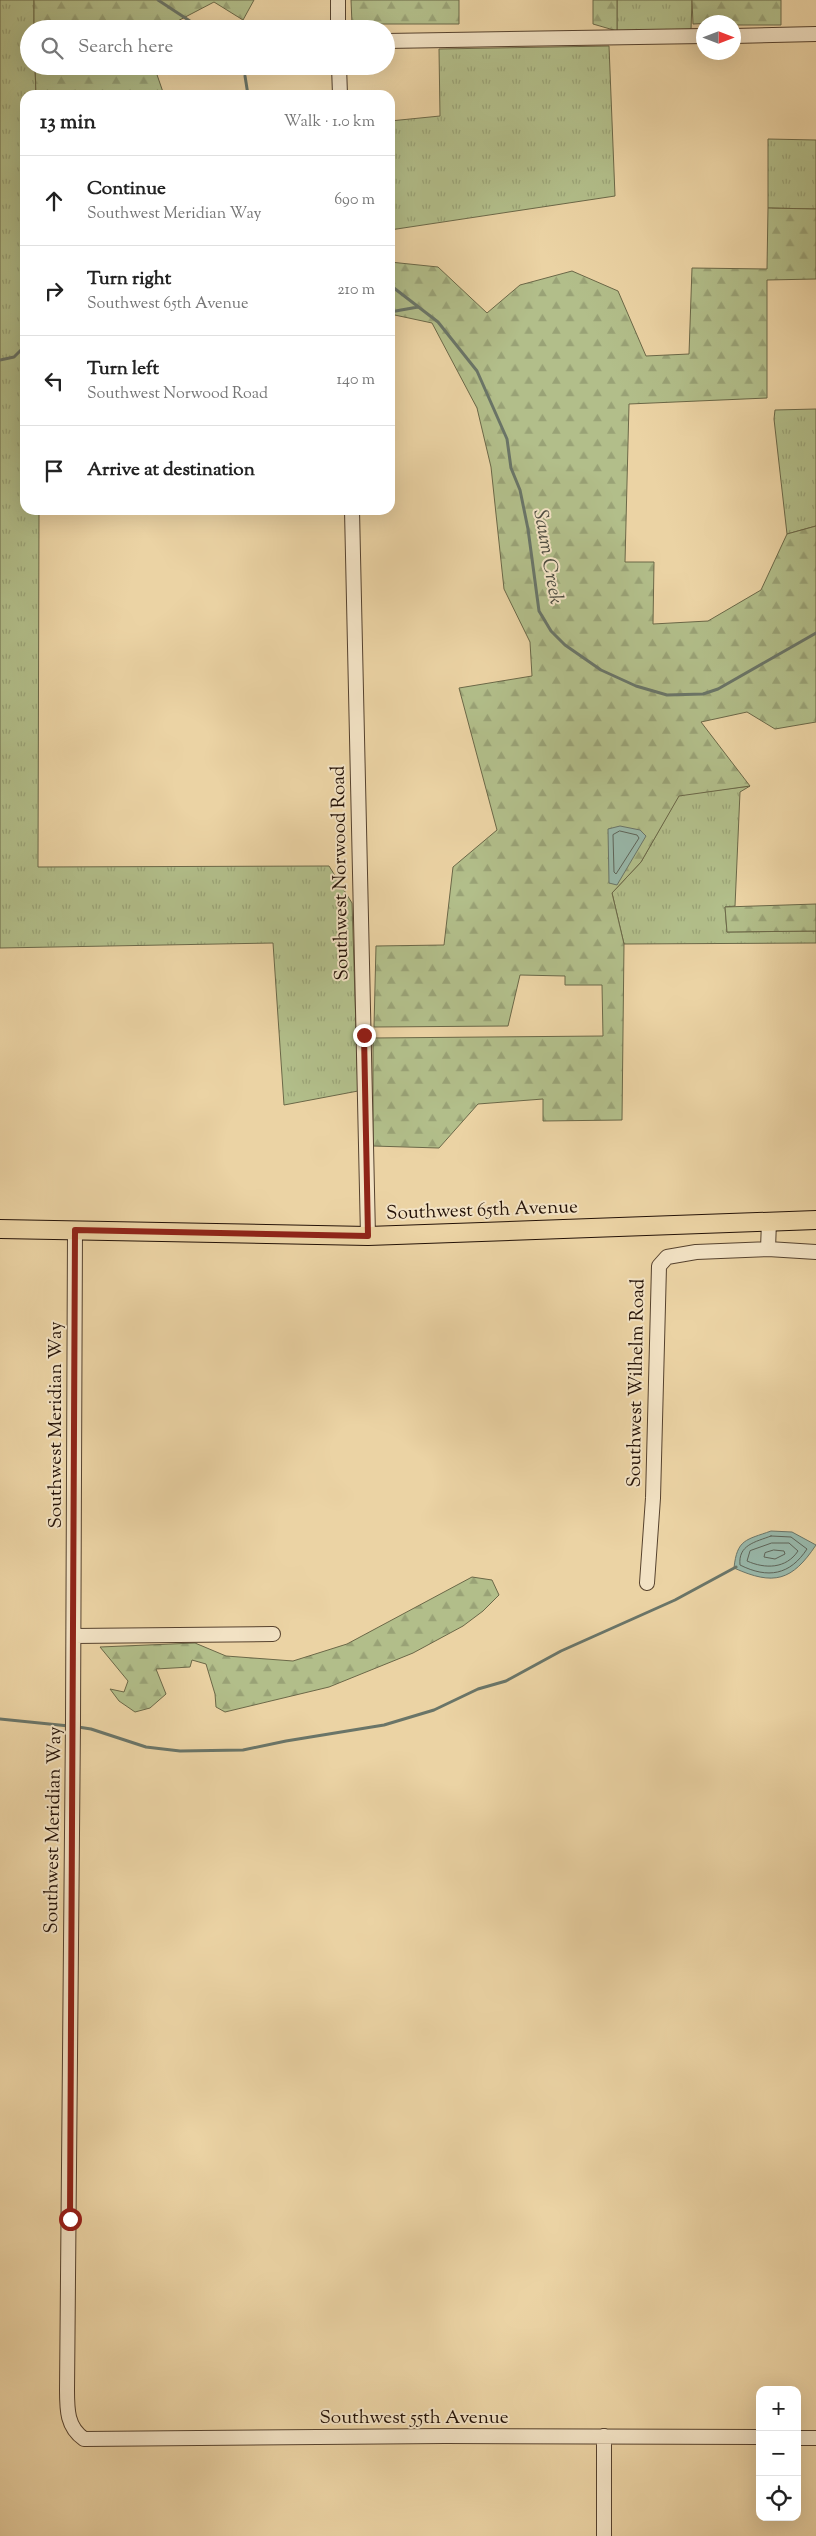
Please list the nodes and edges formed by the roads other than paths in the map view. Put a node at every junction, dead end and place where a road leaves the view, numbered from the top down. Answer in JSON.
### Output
{"nodes":[{"id":1,"x":338,"y":0,"type":"edge"},
{"id":2,"x":338,"y":20,"type":"edge"},
{"id":3,"x":816,"y":34,"type":"edge"},
{"id":4,"x":696,"y":36,"type":"edge"},
{"id":5,"x":741,"y":36,"type":"edge"},
{"id":6,"x":395,"y":41,"type":"edge"},
{"id":7,"x":339,"y":75,"type":"edge"},
{"id":8,"x":340,"y":90,"type":"edge"},
{"id":9,"x":352,"y":515,"type":"edge"},
{"id":10,"x":816,"y":1220,"type":"edge"},
{"id":11,"x":769,"y":1221,"type":"junction"},
{"id":12,"x":0,"y":1229,"type":"edge"},
{"id":13,"x":75,"y":1230,"type":"junction"},
{"id":14,"x":368,"y":1236,"type":"junction"},
{"id":15,"x":768,"y":1249,"type":"junction"},
{"id":16,"x":816,"y":1252,"type":"edge"},
{"id":17,"x":647,"y":1583,"type":"dead end"},
{"id":18,"x":273,"y":1634,"type":"dead end"},
{"id":19,"x":74,"y":1636,"type":"junction"},
{"id":20,"x":74,"y":2428,"type":"joint"},
{"id":21,"x":604,"y":2436,"type":"junction"},
{"id":22,"x":756,"y":2437,"type":"edge"},
{"id":23,"x":801,"y":2438,"type":"edge"},
{"id":24,"x":816,"y":2438,"type":"edge"},
{"id":25,"x":604,"y":2536,"type":"edge"}],
"edges":[{"from":1,"to":2,"type":"street"},
{"from":3,"to":5,"type":"street"},
{"from":4,"to":6,"type":"street"},
{"from":7,"to":8,"type":"street"},
{"from":9,"to":14,"type":"street","name":"Southwest Norwood Road"},
{"from":10,"to":11,"type":"main road","name":"Southwest 65th Avenue"},
{"from":11,"to":14,"type":"main road","name":"Southwest 65th Avenue"},
{"from":11,"to":15,"type":"street"},
{"from":12,"to":13,"type":"main road","name":"Southwest 65th Avenue"},
{"from":13,"to":14,"type":"main road","name":"Southwest 65th Avenue"},
{"from":13,"to":19,"type":"street","name":"Southwest Meridian Way"},
{"from":15,"to":16,"type":"street"},
{"from":15,"to":17,"type":"street","name":"Southwest Wilhelm Road"},
{"from":18,"to":19,"type":"street"},
{"from":19,"to":20,"type":"street","name":"Southwest Meridian Way"},
{"from":20,"to":21,"type":"street","name":"Southwest 55th Avenue"},
{"from":21,"to":22,"type":"street","name":"Southwest 55th Avenue"},
{"from":21,"to":25,"type":"street"},
{"from":23,"to":24,"type":"street"}]}
